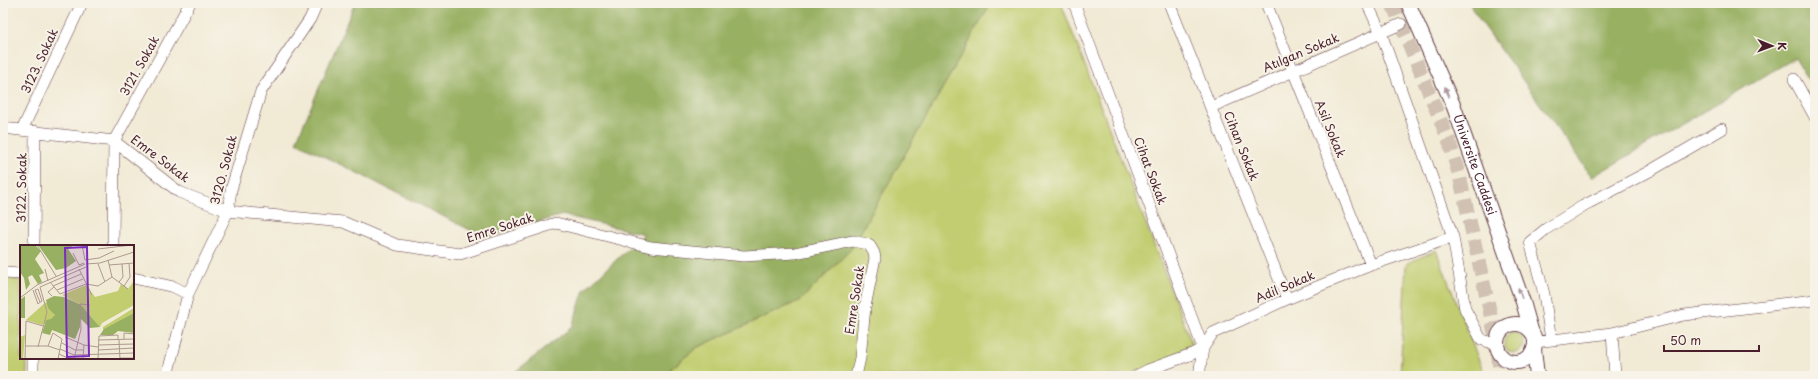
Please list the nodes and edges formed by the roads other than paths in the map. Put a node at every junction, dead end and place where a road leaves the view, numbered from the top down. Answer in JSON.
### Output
{"nodes":[{"id":1,"x":82,"y":3,"type":"edge"},
{"id":2,"x":190,"y":3,"type":"edge"},
{"id":3,"x":317,"y":3,"type":"edge"},
{"id":4,"x":1074,"y":3,"type":"edge"},
{"id":5,"x":1170,"y":3,"type":"edge"},
{"id":6,"x":1266,"y":3,"type":"edge"},
{"id":7,"x":1367,"y":3,"type":"edge"},
{"id":8,"x":1408,"y":3,"type":"edge"},
{"id":9,"x":1401,"y":24,"type":"dead end"},
{"id":10,"x":1381,"y":33,"type":"junction"},
{"id":11,"x":1293,"y":71,"type":"junction"},
{"id":12,"x":1794,"y":79,"type":"dead end"},
{"id":13,"x":1211,"y":107,"type":"junction"},
{"id":14,"x":1815,"y":117,"type":"edge"},
{"id":15,"x":3,"y":128,"type":"edge"},
{"id":16,"x":1722,"y":129,"type":"dead end"},
{"id":17,"x":22,"y":130,"type":"junction"},
{"id":18,"x":36,"y":131,"type":"junction"},
{"id":19,"x":114,"y":141,"type":"junction"},
{"id":20,"x":228,"y":210,"type":"junction"},
{"id":21,"x":1453,"y":237,"type":"junction"},
{"id":22,"x":34,"y":245,"type":"edge"},
{"id":23,"x":113,"y":245,"type":"edge"},
{"id":24,"x":1371,"y":265,"type":"junction"},
{"id":25,"x":3,"y":273,"type":"edge"},
{"id":26,"x":20,"y":274,"type":"edge"},
{"id":27,"x":134,"y":278,"type":"edge"},
{"id":28,"x":188,"y":294,"type":"junction"},
{"id":29,"x":1287,"y":299,"type":"junction"},
{"id":30,"x":1815,"y":300,"type":"edge"},
{"id":31,"x":1612,"y":334,"type":"junction"},
{"id":32,"x":1533,"y":340,"type":"junction"},
{"id":33,"x":1551,"y":340,"type":"junction"},
{"id":34,"x":1496,"y":345,"type":"junction"},
{"id":35,"x":1203,"y":348,"type":"junction"},
{"id":36,"x":33,"y":359,"type":"edge"},
{"id":37,"x":33,"y":376,"type":"edge"},
{"id":38,"x":167,"y":376,"type":"edge"},
{"id":39,"x":856,"y":376,"type":"edge"},
{"id":40,"x":1136,"y":376,"type":"edge"},
{"id":41,"x":1199,"y":376,"type":"edge"},
{"id":42,"x":1537,"y":376,"type":"edge"},
{"id":43,"x":1615,"y":376,"type":"edge"}],
"edges":[{"from":1,"to":17,"type":"street","name":"3123. Sokak"},
{"from":2,"to":19,"type":"street","name":"3121. Sokak"},
{"from":3,"to":20,"type":"street","name":"3120. Sokak"},
{"from":4,"to":35,"type":"street","name":"Cihat Sokak"},
{"from":5,"to":13,"type":"street","name":"Cihan Sokak"},
{"from":6,"to":11,"type":"street","name":"Asil Sokak"},
{"from":7,"to":10,"type":"street"},
{"from":32,"to":8,"type":"street","name":"Üniversite Caddesi","one_way":true},
{"from":9,"to":10,"type":"street","name":"Atılgan Sokak"},
{"from":10,"to":11,"type":"street","name":"Atılgan Sokak"},
{"from":10,"to":21,"type":"street"},
{"from":11,"to":13,"type":"street","name":"Atılgan Sokak"},
{"from":11,"to":24,"type":"street","name":"Asil Sokak"},
{"from":12,"to":14,"type":"street"},
{"from":13,"to":29,"type":"street","name":"Cihan Sokak"},
{"from":15,"to":17,"type":"street","name":"Emre Sokak"},
{"from":16,"to":33,"type":"street"},
{"from":17,"to":18,"type":"street","name":"Emre Sokak"},
{"from":18,"to":19,"type":"street","name":"Emre Sokak"},
{"from":18,"to":22,"type":"street","name":"3122. Sokak"},
{"from":19,"to":20,"type":"street","name":"Emre Sokak"},
{"from":19,"to":23,"type":"street"},
{"from":20,"to":28,"type":"street","name":"3120. Sokak"},
{"from":20,"to":39,"type":"street","name":"Emre Sokak"},
{"from":21,"to":24,"type":"street","name":"Adil Sokak"},
{"from":21,"to":34,"type":"street"},
{"from":24,"to":29,"type":"street","name":"Adil Sokak"},
{"from":25,"to":26,"type":"street"},
{"from":27,"to":28,"type":"street"},
{"from":28,"to":38,"type":"street","name":"3120. Sokak"},
{"from":29,"to":35,"type":"street","name":"Adil Sokak"},
{"from":30,"to":31,"type":"street"},
{"from":31,"to":33,"type":"street"},
{"from":31,"to":43,"type":"street"},
{"from":32,"to":33,"type":"street"},
{"from":32,"to":34,"type":"street"},
{"from":32,"to":34,"type":"street"},
{"from":32,"to":42,"type":"street","name":"Üniversite Caddesi"},
{"from":35,"to":40,"type":"street","name":"Adil Sokak"},
{"from":35,"to":41,"type":"street"},
{"from":36,"to":37,"type":"street"}]}
